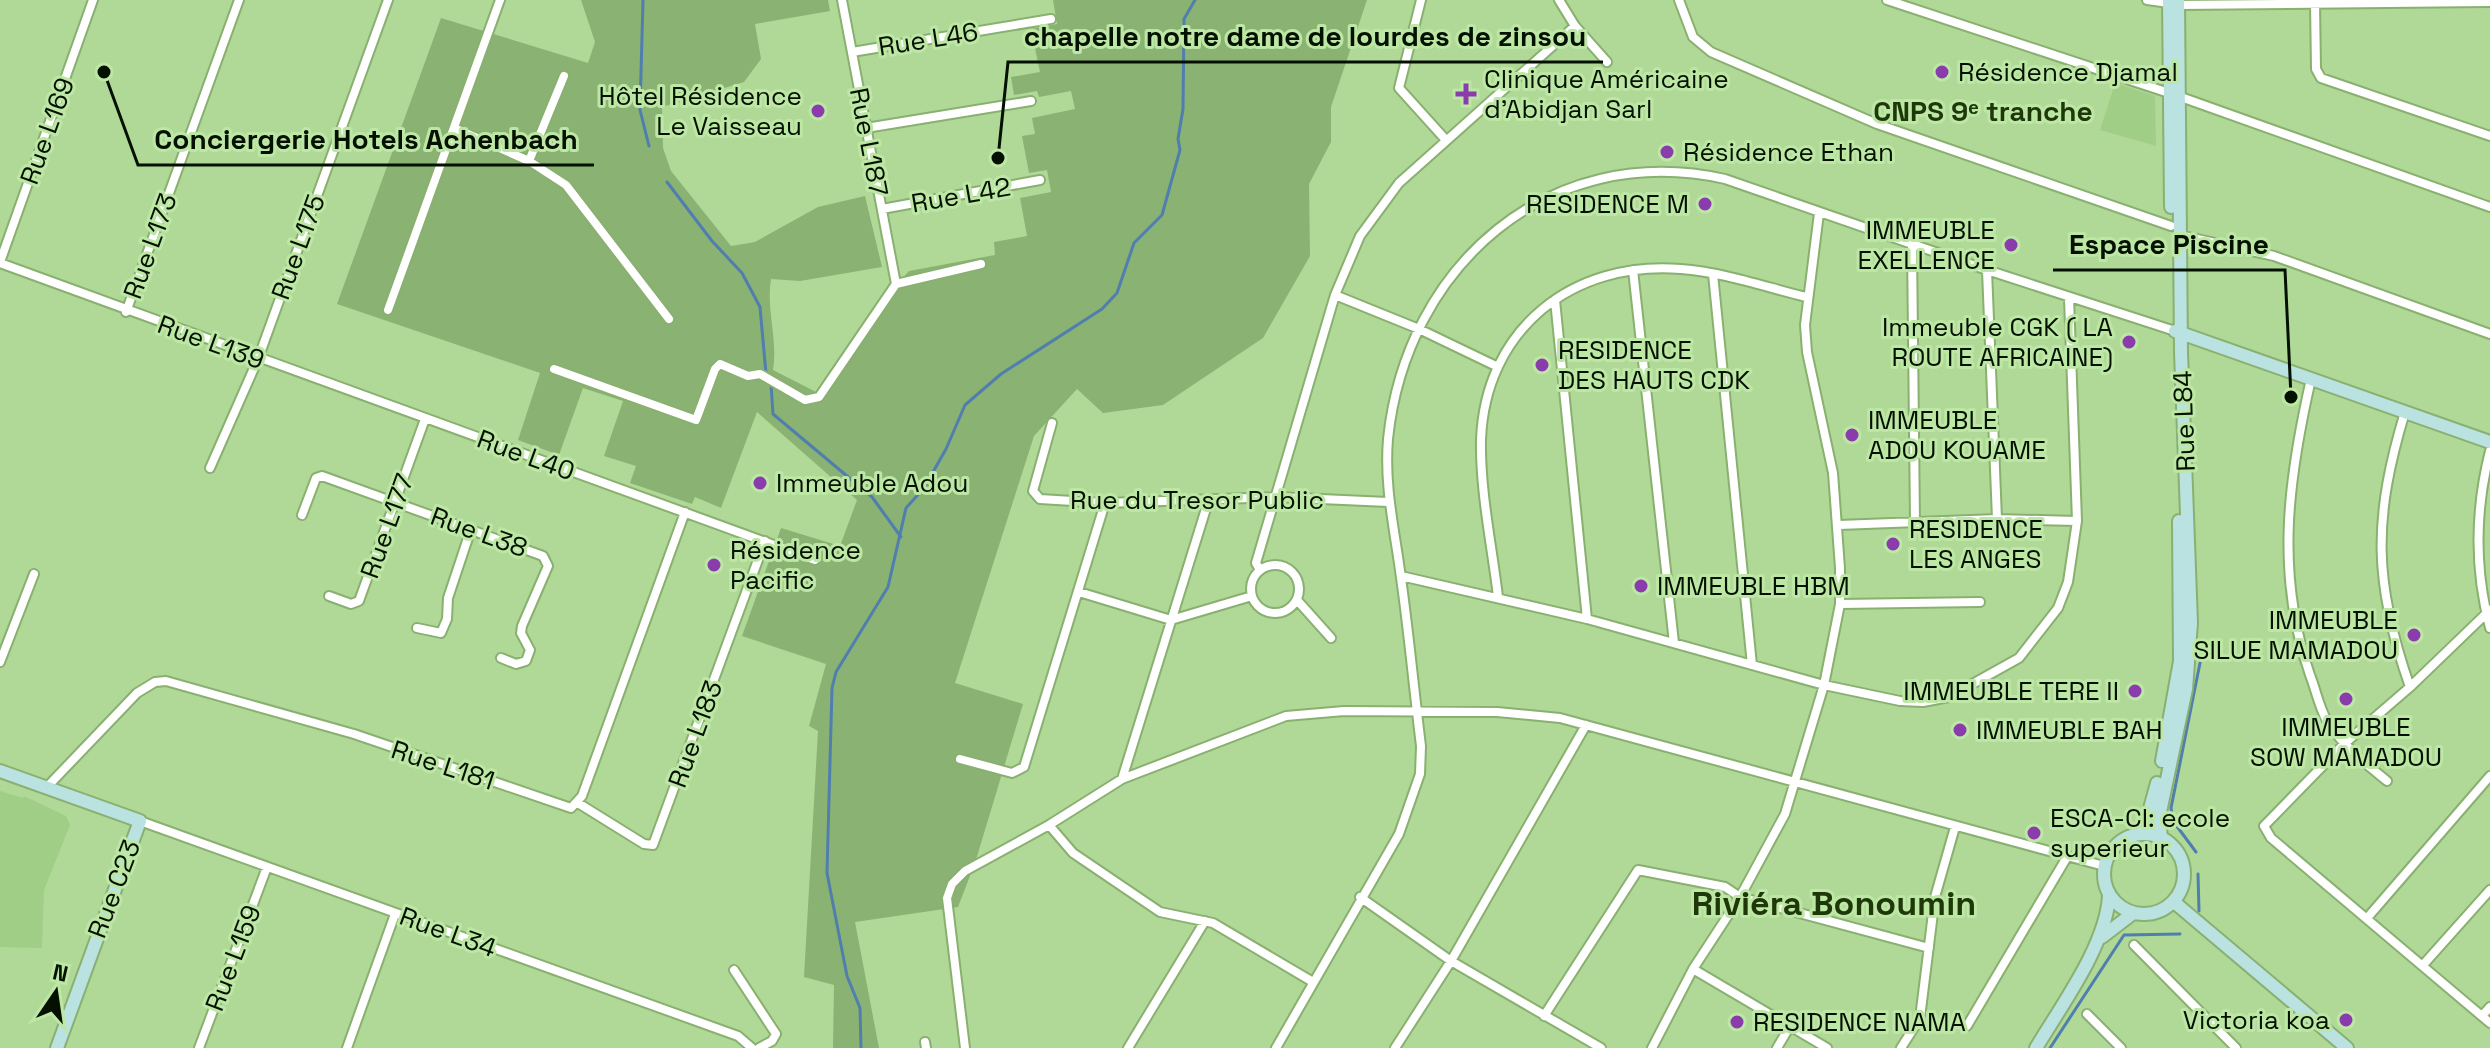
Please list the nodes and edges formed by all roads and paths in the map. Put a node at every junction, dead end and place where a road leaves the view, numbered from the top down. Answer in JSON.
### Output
{"nodes":[{"id":1,"x":93,"y":0,"type":"edge"},
{"id":2,"x":239,"y":0,"type":"edge"},
{"id":3,"x":388,"y":0,"type":"edge"},
{"id":4,"x":500,"y":0,"type":"edge"},
{"id":5,"x":842,"y":0,"type":"edge"},
{"id":6,"x":1421,"y":0,"type":"edge"},
{"id":7,"x":1559,"y":0,"type":"edge"},
{"id":8,"x":1679,"y":0,"type":"edge"},
{"id":9,"x":1887,"y":0,"type":"edge"},
{"id":10,"x":2147,"y":0,"type":"edge"},
{"id":11,"x":2174,"y":2,"type":"edge"},
{"id":12,"x":2490,"y":2,"type":"edge"},
{"id":13,"x":1909,"y":3,"type":"edge"},
{"id":14,"x":2315,"y":3,"type":"junction"},
{"id":15,"x":1051,"y":19,"type":"dead end"},
{"id":16,"x":1575,"y":26,"type":"junction"},
{"id":17,"x":852,"y":52,"type":"junction"},
{"id":18,"x":1607,"y":62,"type":"dead end"},
{"id":19,"x":564,"y":76,"type":"dead end"},
{"id":20,"x":2173,"y":95,"type":"junction"},
{"id":21,"x":1031,"y":101,"type":"dead end"},
{"id":22,"x":454,"y":128,"type":"junction"},
{"id":23,"x":866,"y":128,"type":"junction"},
{"id":24,"x":2490,"y":136,"type":"edge"},
{"id":25,"x":1445,"y":139,"type":"junction"},
{"id":26,"x":529,"y":161,"type":"junction"},
{"id":27,"x":1040,"y":180,"type":"dead end"},
{"id":28,"x":2490,"y":207,"type":"edge"},
{"id":29,"x":882,"y":209,"type":"junction"},
{"id":30,"x":1819,"y":213,"type":"junction"},
{"id":31,"x":2175,"y":231,"type":"junction"},
{"id":32,"x":1912,"y":245,"type":"junction"},
{"id":33,"x":0,"y":262,"type":"edge"},
{"id":34,"x":981,"y":264,"type":"dead end"},
{"id":35,"x":1633,"y":270,"type":"junction"},
{"id":36,"x":1987,"y":270,"type":"junction"},
{"id":37,"x":1713,"y":274,"type":"junction"},
{"id":38,"x":896,"y":284,"type":"junction"},
{"id":39,"x":1335,"y":295,"type":"junction"},
{"id":40,"x":1806,"y":297,"type":"junction"},
{"id":41,"x":2069,"y":298,"type":"junction"},
{"id":42,"x":1555,"y":300,"type":"junction"},
{"id":43,"x":388,"y":310,"type":"dead end"},
{"id":44,"x":126,"y":312,"type":"junction"},
{"id":45,"x":669,"y":319,"type":"dead end"},
{"id":46,"x":1419,"y":329,"type":"junction"},
{"id":47,"x":2178,"y":332,"type":"junction"},
{"id":48,"x":2490,"y":334,"type":"edge"},
{"id":49,"x":258,"y":359,"type":"junction"},
{"id":50,"x":1496,"y":366,"type":"junction"},
{"id":51,"x":554,"y":369,"type":"dead end"},
{"id":52,"x":288,"y":370,"type":"joint"},
{"id":53,"x":2311,"y":379,"type":"junction"},
{"id":54,"x":2405,"y":412,"type":"junction"},
{"id":55,"x":425,"y":419,"type":"junction"},
{"id":56,"x":1052,"y":423,"type":"dead end"},
{"id":57,"x":2490,"y":442,"type":"edge"},
{"id":58,"x":2490,"y":451,"type":"edge"},
{"id":59,"x":210,"y":468,"type":"dead end"},
{"id":60,"x":1276,"y":497,"type":"junction"},
{"id":61,"x":1209,"y":499,"type":"junction"},
{"id":62,"x":397,"y":502,"type":"junction"},
{"id":63,"x":1388,"y":502,"type":"junction"},
{"id":64,"x":1105,"y":503,"type":"junction"},
{"id":65,"x":685,"y":512,"type":"junction"},
{"id":66,"x":302,"y":515,"type":"dead end"},
{"id":67,"x":1997,"y":519,"type":"junction"},
{"id":68,"x":2077,"y":521,"type":"junction"},
{"id":69,"x":1915,"y":523,"type":"junction"},
{"id":70,"x":1839,"y":525,"type":"junction"},
{"id":71,"x":471,"y":529,"type":"junction"},
{"id":72,"x":765,"y":541,"type":"junction"},
{"id":73,"x":815,"y":560,"type":"dead end"},
{"id":74,"x":1260,"y":570,"type":"junction"},
{"id":75,"x":34,"y":574,"type":"dead end"},
{"id":76,"x":1401,"y":576,"type":"junction"},
{"id":77,"x":1079,"y":592,"type":"junction"},
{"id":78,"x":329,"y":596,"type":"dead end"},
{"id":79,"x":1252,"y":596,"type":"junction"},
{"id":80,"x":1498,"y":597,"type":"junction"},
{"id":81,"x":1297,"y":600,"type":"junction"},
{"id":82,"x":1980,"y":602,"type":"dead end"},
{"id":83,"x":1840,"y":604,"type":"junction"},
{"id":84,"x":2488,"y":612,"type":"edge"},
{"id":85,"x":1587,"y":619,"type":"junction"},
{"id":86,"x":1171,"y":620,"type":"junction"},
{"id":87,"x":417,"y":628,"type":"dead end"},
{"id":88,"x":2490,"y":628,"type":"edge"},
{"id":89,"x":1331,"y":638,"type":"dead end"},
{"id":90,"x":1674,"y":643,"type":"junction"},
{"id":91,"x":501,"y":658,"type":"dead end"},
{"id":92,"x":0,"y":662,"type":"edge"},
{"id":93,"x":1752,"y":665,"type":"junction"},
{"id":94,"x":1824,"y":685,"type":"junction"},
{"id":95,"x":2410,"y":687,"type":"junction"},
{"id":96,"x":1416,"y":710,"type":"junction"},
{"id":97,"x":1586,"y":725,"type":"junction"},
{"id":98,"x":2344,"y":744,"type":"junction"},
{"id":99,"x":960,"y":759,"type":"dead end"},
{"id":100,"x":0,"y":771,"type":"edge"},
{"id":101,"x":2490,"y":776,"type":"edge"},
{"id":102,"x":1122,"y":779,"type":"junction"},
{"id":103,"x":2387,"y":781,"type":"dead end"},
{"id":104,"x":1793,"y":784,"type":"junction"},
{"id":105,"x":46,"y":788,"type":"junction"},
{"id":106,"x":578,"y":803,"type":"junction"},
{"id":107,"x":140,"y":821,"type":"junction"},
{"id":108,"x":1049,"y":825,"type":"junction"},
{"id":109,"x":1955,"y":827,"type":"junction"},
{"id":110,"x":2143,"y":834,"type":"junction"},
{"id":111,"x":2161,"y":838,"type":"junction"},
{"id":112,"x":2067,"y":857,"type":"junction"},
{"id":113,"x":2104,"y":866,"type":"junction"},
{"id":114,"x":267,"y":867,"type":"junction"},
{"id":115,"x":2490,"y":890,"type":"edge"},
{"id":116,"x":2109,"y":895,"type":"junction"},
{"id":117,"x":1360,"y":897,"type":"junction"},
{"id":118,"x":1740,"y":897,"type":"junction"},
{"id":119,"x":2174,"y":902,"type":"junction"},
{"id":120,"x":395,"y":914,"type":"junction"},
{"id":121,"x":2132,"y":914,"type":"junction"},
{"id":122,"x":2368,"y":917,"type":"junction"},
{"id":123,"x":1205,"y":921,"type":"junction"},
{"id":124,"x":2134,"y":945,"type":"dead end"},
{"id":125,"x":1929,"y":948,"type":"junction"},
{"id":126,"x":2090,"y":953,"type":"junction"},
{"id":127,"x":1451,"y":961,"type":"junction"},
{"id":128,"x":2423,"y":965,"type":"junction"},
{"id":129,"x":1693,"y":969,"type":"junction"},
{"id":130,"x":734,"y":970,"type":"dead end"},
{"id":131,"x":1313,"y":982,"type":"junction"},
{"id":132,"x":2490,"y":1007,"type":"edge"},
{"id":133,"x":2087,"y":1014,"type":"dead end"},
{"id":134,"x":1544,"y":1016,"type":"junction"},
{"id":135,"x":2482,"y":1016,"type":"junction"},
{"id":136,"x":2490,"y":1023,"type":"edge"},
{"id":137,"x":1790,"y":1026,"type":"junction"},
{"id":138,"x":1967,"y":1026,"type":"dead end"},
{"id":139,"x":1398,"y":1047,"type":"edge"},
{"id":140,"x":57,"y":1048,"type":"edge"},
{"id":141,"x":199,"y":1048,"type":"edge"},
{"id":142,"x":347,"y":1048,"type":"edge"},
{"id":143,"x":752,"y":1048,"type":"edge"},
{"id":144,"x":759,"y":1048,"type":"edge"},
{"id":145,"x":965,"y":1048,"type":"edge"},
{"id":146,"x":1128,"y":1048,"type":"edge"},
{"id":147,"x":1276,"y":1048,"type":"edge"},
{"id":148,"x":1601,"y":1048,"type":"edge"},
{"id":149,"x":1652,"y":1048,"type":"edge"},
{"id":150,"x":1777,"y":1048,"type":"edge"},
{"id":151,"x":1827,"y":1048,"type":"edge"},
{"id":152,"x":1901,"y":1048,"type":"edge"},
{"id":153,"x":2036,"y":1048,"type":"edge"},
{"id":154,"x":2121,"y":1048,"type":"edge"},
{"id":155,"x":2236,"y":1048,"type":"edge"},
{"id":156,"x":2347,"y":1048,"type":"edge"}],
"edges":[{"from":1,"to":33,"type":"street","name":"Rue L169"},
{"from":2,"to":44,"type":"street","name":"Rue L173"},
{"from":3,"to":49,"type":"street","name":"Rue L175"},
{"from":4,"to":22,"type":"street"},
{"from":5,"to":17,"type":"street","name":"Rue L187"},
{"from":6,"to":25,"type":"street"},
{"from":7,"to":16,"type":"street"},
{"from":8,"to":31,"type":"street"},
{"from":9,"to":13,"type":"street"},
{"from":10,"to":11,"type":"street"},
{"from":11,"to":14,"type":"street"},
{"from":11,"to":20,"type":"street","name":"Rue L84"},
{"from":12,"to":14,"type":"street"},
{"from":13,"to":20,"type":"street"},
{"from":14,"to":24,"type":"street"},
{"from":15,"to":17,"type":"street","name":"Rue L46"},
{"from":16,"to":18,"type":"street"},
{"from":16,"to":25,"type":"street"},
{"from":17,"to":23,"type":"street","name":"Rue L187"},
{"from":19,"to":26,"type":"street"},
{"from":20,"to":28,"type":"street"},
{"from":20,"to":31,"type":"street","name":"Rue L84"},
{"from":21,"to":23,"type":"street"},
{"from":22,"to":26,"type":"street"},
{"from":22,"to":43,"type":"street"},
{"from":23,"to":29,"type":"street","name":"Rue L187"},
{"from":25,"to":39,"type":"street"},
{"from":26,"to":45,"type":"street"},
{"from":27,"to":29,"type":"street","name":"Rue L42"},
{"from":29,"to":38,"type":"street","name":"Rue L187"},
{"from":30,"to":32,"type":"street"},
{"from":30,"to":40,"type":"street"},
{"from":30,"to":46,"type":"street"},
{"from":31,"to":47,"type":"street","name":"Rue L84"},
{"from":31,"to":48,"type":"street"},
{"from":32,"to":36,"type":"street"},
{"from":32,"to":69,"type":"street"},
{"from":33,"to":44,"type":"street","name":"Rue L139"},
{"from":34,"to":38,"type":"street"},
{"from":35,"to":37,"type":"street"},
{"from":35,"to":42,"type":"street"},
{"from":35,"to":90,"type":"street"},
{"from":36,"to":41,"type":"street"},
{"from":36,"to":67,"type":"street"},
{"from":37,"to":40,"type":"street"},
{"from":37,"to":93,"type":"street"},
{"from":38,"to":51,"type":"street"},
{"from":39,"to":46,"type":"street"},
{"from":39,"to":60,"type":"street"},
{"from":40,"to":70,"type":"street"},
{"from":41,"to":47,"type":"street"},
{"from":41,"to":68,"type":"street"},
{"from":42,"to":50,"type":"street"},
{"from":42,"to":85,"type":"street"},
{"from":44,"to":49,"type":"street","name":"Rue L139"},
{"from":46,"to":50,"type":"street"},
{"from":46,"to":63,"type":"street"},
{"from":47,"to":53,"type":"street"},
{"from":47,"to":110,"type":"street","name":"Rue L84"},
{"from":47,"to":111,"type":"street","name":"Rue L84"},
{"from":49,"to":52,"type":"street","name":"Rue L139"},
{"from":49,"to":59,"type":"street","name":"Rue L175"},
{"from":50,"to":80,"type":"street"},
{"from":52,"to":55,"type":"street","name":"Rue L40"},
{"from":53,"to":54,"type":"street"},
{"from":53,"to":98,"type":"street"},
{"from":54,"to":57,"type":"street"},
{"from":54,"to":95,"type":"street"},
{"from":55,"to":62,"type":"street","name":"Rue L177"},
{"from":55,"to":65,"type":"street","name":"Rue L40"},
{"from":56,"to":64,"type":"street","name":"Rue du Tresor Public"},
{"from":58,"to":84,"type":"street"},
{"from":60,"to":61,"type":"street","name":"Rue du Tresor Public"},
{"from":60,"to":63,"type":"street","name":"Rue du Tresor Public"},
{"from":60,"to":74,"type":"street"},
{"from":61,"to":64,"type":"street","name":"Rue du Tresor Public"},
{"from":61,"to":86,"type":"street"},
{"from":62,"to":66,"type":"street","name":"Rue L38"},
{"from":62,"to":71,"type":"street","name":"Rue L38"},
{"from":62,"to":78,"type":"street","name":"Rue L177"},
{"from":63,"to":76,"type":"street"},
{"from":64,"to":77,"type":"street"},
{"from":65,"to":72,"type":"street","name":"Rue L40"},
{"from":65,"to":106,"type":"street"},
{"from":67,"to":68,"type":"street"},
{"from":67,"to":69,"type":"street"},
{"from":68,"to":94,"type":"street"},
{"from":69,"to":70,"type":"street"},
{"from":70,"to":83,"type":"street"},
{"from":71,"to":87,"type":"street"},
{"from":71,"to":91,"type":"street","name":"Rue L38"},
{"from":72,"to":73,"type":"street","name":"Rue L40"},
{"from":72,"to":106,"type":"street","name":"Rue L183"},
{"from":74,"to":79,"type":"street"},
{"from":74,"to":81,"type":"street"},
{"from":75,"to":92,"type":"street"},
{"from":76,"to":80,"type":"street"},
{"from":76,"to":96,"type":"street"},
{"from":77,"to":86,"type":"street"},
{"from":77,"to":99,"type":"street"},
{"from":79,"to":81,"type":"street"},
{"from":79,"to":86,"type":"street"},
{"from":80,"to":85,"type":"street"},
{"from":81,"to":89,"type":"street"},
{"from":82,"to":83,"type":"street"},
{"from":83,"to":94,"type":"street"},
{"from":84,"to":88,"type":"street"},
{"from":84,"to":95,"type":"street"},
{"from":85,"to":90,"type":"street"},
{"from":86,"to":102,"type":"street"},
{"from":90,"to":93,"type":"street"},
{"from":93,"to":94,"type":"street"},
{"from":94,"to":104,"type":"street"},
{"from":95,"to":98,"type":"street"},
{"from":96,"to":97,"type":"street"},
{"from":96,"to":102,"type":"street"},
{"from":96,"to":117,"type":"street"},
{"from":97,"to":104,"type":"street"},
{"from":97,"to":127,"type":"street"},
{"from":98,"to":103,"type":"street"},
{"from":98,"to":122,"type":"street"},
{"from":100,"to":105,"type":"street"},
{"from":101,"to":122,"type":"street"},
{"from":102,"to":108,"type":"street"},
{"from":104,"to":109,"type":"street"},
{"from":104,"to":118,"type":"street"},
{"from":105,"to":106,"type":"street","name":"Rue L181"},
{"from":105,"to":107,"type":"street"},
{"from":107,"to":114,"type":"street","name":"Rue L34"},
{"from":107,"to":140,"type":"street","name":"Rue C23"},
{"from":108,"to":123,"type":"street"},
{"from":108,"to":145,"type":"street"},
{"from":109,"to":112,"type":"street"},
{"from":109,"to":125,"type":"street"},
{"from":110,"to":111,"type":"street"},
{"from":110,"to":113,"type":"street"},
{"from":111,"to":119,"type":"street"},
{"from":112,"to":113,"type":"street"},
{"from":112,"to":138,"type":"street"},
{"from":113,"to":116,"type":"street"},
{"from":114,"to":120,"type":"street","name":"Rue L34"},
{"from":114,"to":141,"type":"street","name":"Rue L159"},
{"from":115,"to":128,"type":"street"},
{"from":116,"to":121,"type":"street"},
{"from":116,"to":126,"type":"street"},
{"from":117,"to":127,"type":"street"},
{"from":117,"to":131,"type":"street"},
{"from":118,"to":125,"type":"street"},
{"from":118,"to":129,"type":"street"},
{"from":118,"to":134,"type":"street"},
{"from":119,"to":121,"type":"street"},
{"from":119,"to":156,"type":"street"},
{"from":120,"to":142,"type":"street"},
{"from":120,"to":143,"type":"street","name":"Rue L34"},
{"from":121,"to":126,"type":"street"},
{"from":122,"to":128,"type":"street"},
{"from":123,"to":131,"type":"street"},
{"from":123,"to":146,"type":"street"},
{"from":124,"to":155,"type":"street"},
{"from":125,"to":152,"type":"street"},
{"from":126,"to":153,"type":"street"},
{"from":127,"to":134,"type":"street"},
{"from":127,"to":139,"type":"street"},
{"from":128,"to":135,"type":"street"},
{"from":129,"to":137,"type":"street"},
{"from":129,"to":149,"type":"street"},
{"from":130,"to":144,"type":"street"},
{"from":131,"to":147,"type":"street"},
{"from":132,"to":135,"type":"street"},
{"from":133,"to":154,"type":"street"},
{"from":134,"to":148,"type":"street"},
{"from":135,"to":136,"type":"street"},
{"from":137,"to":150,"type":"street"},
{"from":137,"to":151,"type":"street"}]}
